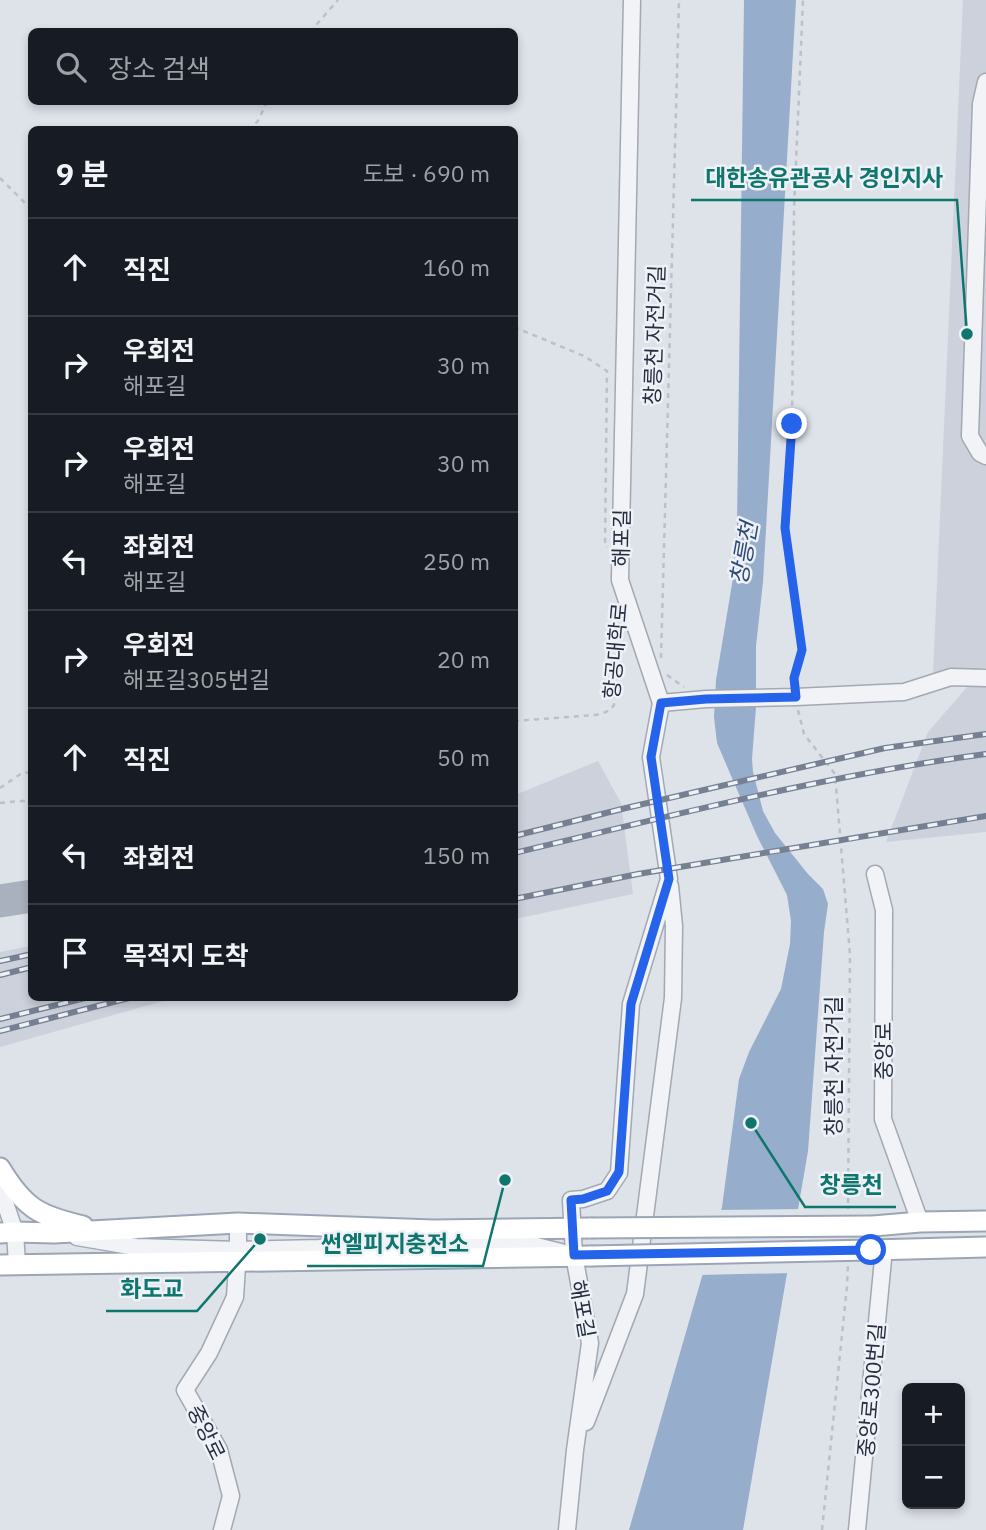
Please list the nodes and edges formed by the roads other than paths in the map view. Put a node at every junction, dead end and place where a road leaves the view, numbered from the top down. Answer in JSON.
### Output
{"nodes":[{"id":1,"x":632,"y":0,"type":"edge"},
{"id":2,"x":986,"y":82,"type":"edge"},
{"id":3,"x":986,"y":456,"type":"edge"},
{"id":4,"x":986,"y":678,"type":"edge"},
{"id":5,"x":661,"y":703,"type":"junction"},
{"id":6,"x":875,"y":874,"type":"dead end"},
{"id":7,"x":669,"y":879,"type":"junction"},
{"id":8,"x":0,"y":1168,"type":"edge"},
{"id":9,"x":0,"y":1188,"type":"edge"},
{"id":10,"x":986,"y":1221,"type":"edge"},
{"id":11,"x":920,"y":1222,"type":"junction"},
{"id":12,"x":238,"y":1223,"type":"junction"},
{"id":13,"x":582,"y":1228,"type":"junction"},
{"id":14,"x":433,"y":1230,"type":"junction"},
{"id":15,"x":101,"y":1231,"type":"junction"},
{"id":16,"x":7,"y":1232,"type":"edge"},
{"id":17,"x":54,"y":1233,"type":"junction"},
{"id":18,"x":986,"y":1247,"type":"edge"},
{"id":19,"x":878,"y":1249,"type":"junction"},
{"id":20,"x":237,"y":1256,"type":"junction"},
{"id":21,"x":583,"y":1256,"type":"junction"},
{"id":22,"x":8,"y":1265,"type":"edge"},
{"id":23,"x":575,"y":1450,"type":"junction"},
{"id":24,"x":222,"y":1530,"type":"edge"},
{"id":25,"x":567,"y":1530,"type":"edge"},
{"id":26,"x":858,"y":1530,"type":"edge"}],
"edges":[{"from":1,"to":5,"type":"street","name":"해포길"},
{"from":2,"to":3,"type":"street"},
{"from":4,"to":5,"type":"street"},
{"from":5,"to":7,"type":"street","name":"해포길"},
{"from":6,"to":11,"type":"street","name":"중앙로"},
{"from":7,"to":13,"type":"street","name":"해포길"},
{"from":7,"to":23,"type":"street"},
{"from":8,"to":15,"type":"main road"},
{"from":9,"to":16,"type":"street"},
{"from":10,"to":11,"type":"main road"},
{"from":11,"to":13,"type":"main road","bridge":true},
{"from":12,"to":14,"type":"main road"},
{"from":12,"to":15,"type":"main road"},
{"from":12,"to":20,"type":"street","name":"중앙로"},
{"from":13,"to":14,"type":"main road"},
{"from":13,"to":21,"type":"street","name":"해포길"},
{"from":14,"to":20,"type":"street"},
{"from":15,"to":17,"type":"main road"},
{"from":16,"to":17,"type":"main road"},
{"from":16,"to":22,"type":"street"},
{"from":17,"to":20,"type":"street"},
{"from":18,"to":19,"type":"main road"},
{"from":19,"to":21,"type":"main road","bridge":true},
{"from":19,"to":26,"type":"street","name":"중앙로300번길"},
{"from":20,"to":21,"type":"main road"},
{"from":20,"to":22,"type":"main road"},
{"from":20,"to":24,"type":"street","name":"중앙로"},
{"from":21,"to":23,"type":"street","name":"해포길"},
{"from":23,"to":25,"type":"street","name":"해포길"}]}
